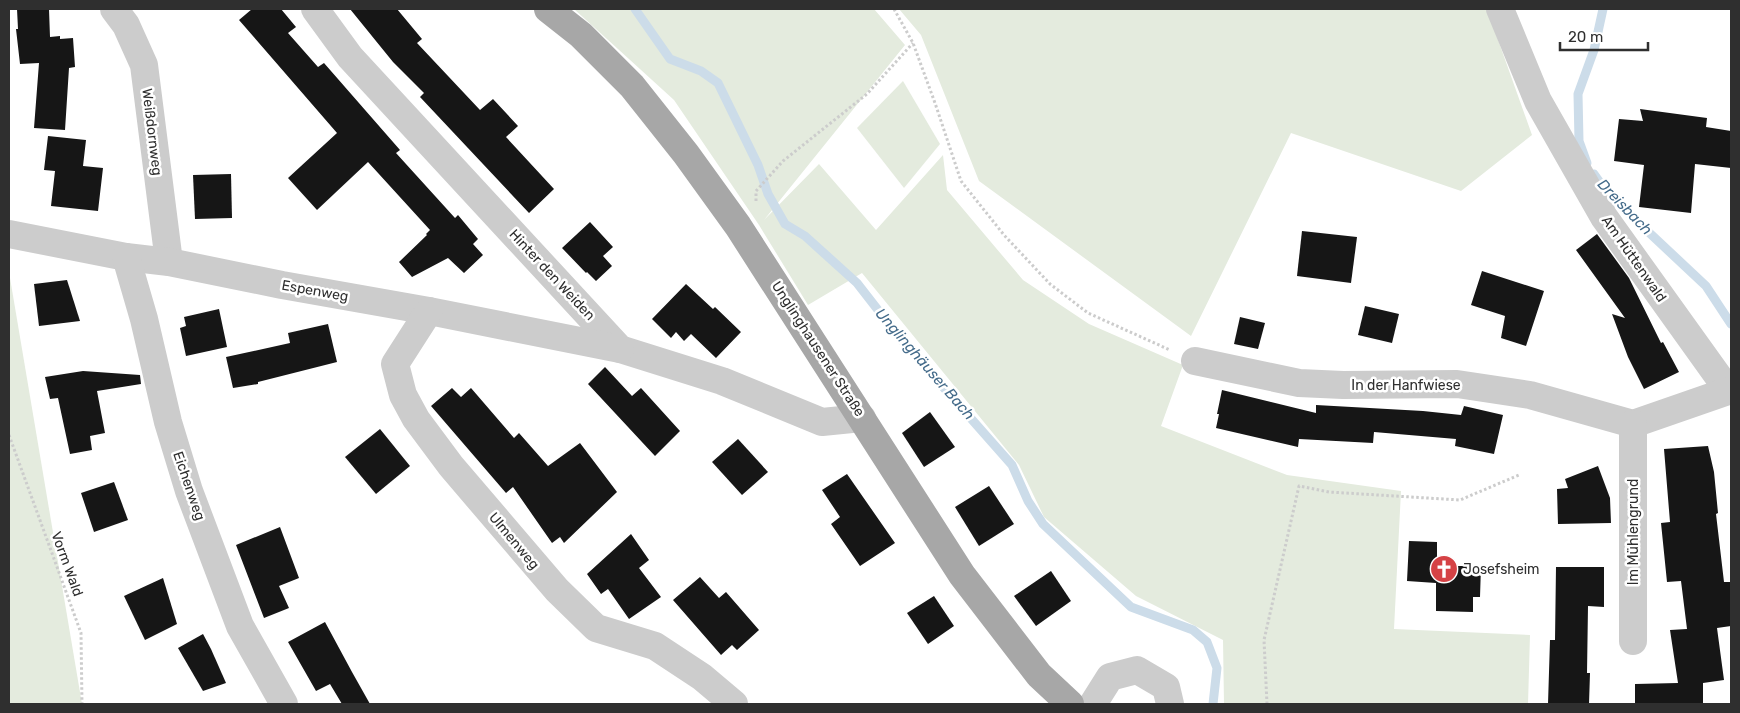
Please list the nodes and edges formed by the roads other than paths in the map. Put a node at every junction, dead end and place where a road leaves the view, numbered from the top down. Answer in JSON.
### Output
{"nodes":[{"id":1,"x":114,"y":9,"type":"edge"},
{"id":2,"x":314,"y":9,"type":"edge"},
{"id":3,"x":548,"y":9,"type":"edge"},
{"id":4,"x":1500,"y":9,"type":"edge"},
{"id":5,"x":9,"y":234,"type":"edge"},
{"id":6,"x":126,"y":257,"type":"junction"},
{"id":7,"x":169,"y":262,"type":"junction"},
{"id":8,"x":429,"y":311,"type":"junction"},
{"id":9,"x":620,"y":349,"type":"junction"},
{"id":10,"x":1195,"y":361,"type":"road end"},
{"id":11,"x":1730,"y":390,"type":"edge"},
{"id":12,"x":862,"y":418,"type":"junction"},
{"id":13,"x":1633,"y":424,"type":"junction"},
{"id":14,"x":1634,"y":641,"type":"dead end"},
{"id":15,"x":284,"y":704,"type":"edge"},
{"id":16,"x":734,"y":704,"type":"edge"},
{"id":17,"x":1070,"y":704,"type":"edge"},
{"id":18,"x":1093,"y":704,"type":"edge"},
{"id":19,"x":1170,"y":704,"type":"edge"}],
"edges":[{"from":1,"to":7,"type":"street","name":"Weißdornweg"},
{"from":2,"to":9,"type":"street","name":"Hinter den Weiden"},
{"from":3,"to":12,"type":"main road","name":"Unglinghausener Straße"},
{"from":4,"to":11,"type":"street","name":"Am Hüttenwald"},
{"from":5,"to":6,"type":"street","name":"Espenweg"},
{"from":6,"to":7,"type":"street","name":"Espenweg"},
{"from":6,"to":15,"type":"street","name":"Eichenweg"},
{"from":7,"to":8,"type":"street","name":"Espenweg"},
{"from":8,"to":9,"type":"street","name":"Espenweg"},
{"from":8,"to":16,"type":"street","name":"Ulmenweg"},
{"from":9,"to":12,"type":"street","name":"Hinter den Weiden"},
{"from":10,"to":13,"type":"street","name":"In der Hanfwiese"},
{"from":11,"to":13,"type":"street"},
{"from":12,"to":17,"type":"main road","name":"Unglinghausener Straße"},
{"from":13,"to":14,"type":"street","name":"Im Mühlengrund"},
{"from":18,"to":19,"type":"street"}]}
